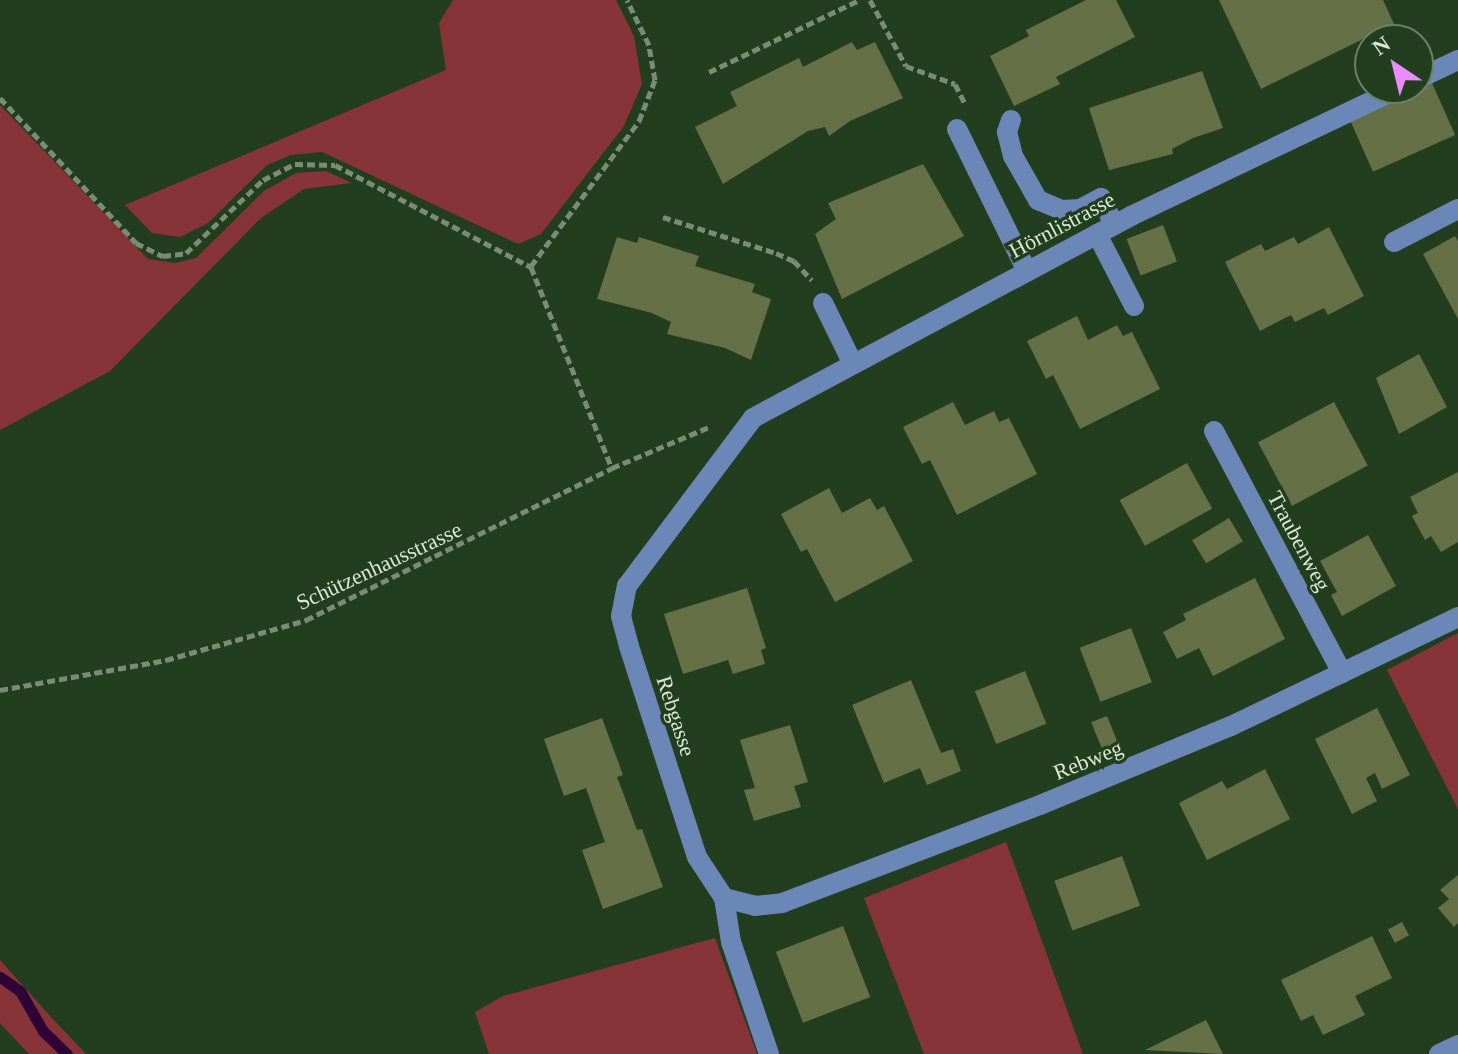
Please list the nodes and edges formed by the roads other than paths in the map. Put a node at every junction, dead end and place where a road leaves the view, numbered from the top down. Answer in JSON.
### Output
{"nodes":[{"id":1,"x":1458,"y":60,"type":"edge"},
{"id":2,"x":1434,"y":71,"type":"edge"},
{"id":3,"x":1366,"y":104,"type":"edge"},
{"id":4,"x":1011,"y":120,"type":"dead end"},
{"id":5,"x":957,"y":129,"type":"dead end"},
{"id":6,"x":1458,"y":209,"type":"edge"},
{"id":7,"x":1106,"y":230,"type":"junction"},
{"id":8,"x":1394,"y":242,"type":"dead end"},
{"id":9,"x":1027,"y":271,"type":"junction"},
{"id":10,"x":823,"y":303,"type":"road end"},
{"id":11,"x":1134,"y":306,"type":"dead end"},
{"id":12,"x":852,"y":362,"type":"junction"},
{"id":13,"x":753,"y":418,"type":"joint"},
{"id":14,"x":1214,"y":431,"type":"dead end"},
{"id":15,"x":1458,"y":617,"type":"edge"},
{"id":16,"x":1342,"y":673,"type":"junction"},
{"id":17,"x":724,"y":898,"type":"junction"},
{"id":18,"x":1458,"y":1045,"type":"edge"},
{"id":19,"x":769,"y":1054,"type":"edge"},
{"id":20,"x":1439,"y":1054,"type":"edge"}],
"edges":[{"from":1,"to":2,"type":"street"},
{"from":3,"to":7,"type":"street","name":"Hörnlistrasse"},
{"from":4,"to":7,"type":"street"},
{"from":5,"to":9,"type":"street"},
{"from":6,"to":8,"type":"street"},
{"from":7,"to":9,"type":"street","name":"Hörnlistrasse"},
{"from":7,"to":11,"type":"street"},
{"from":9,"to":12,"type":"street","name":"Hörnlistrasse"},
{"from":10,"to":12,"type":"street"},
{"from":12,"to":13,"type":"street","name":"Hörnlistrasse"},
{"from":13,"to":17,"type":"street","name":"Rebgasse"},
{"from":14,"to":16,"type":"street","name":"Traubenweg"},
{"from":15,"to":16,"type":"street","name":"Rebweg"},
{"from":16,"to":17,"type":"street","name":"Rebweg"},
{"from":17,"to":19,"type":"street","name":"Rebgasse"},
{"from":18,"to":20,"type":"street"}]}
